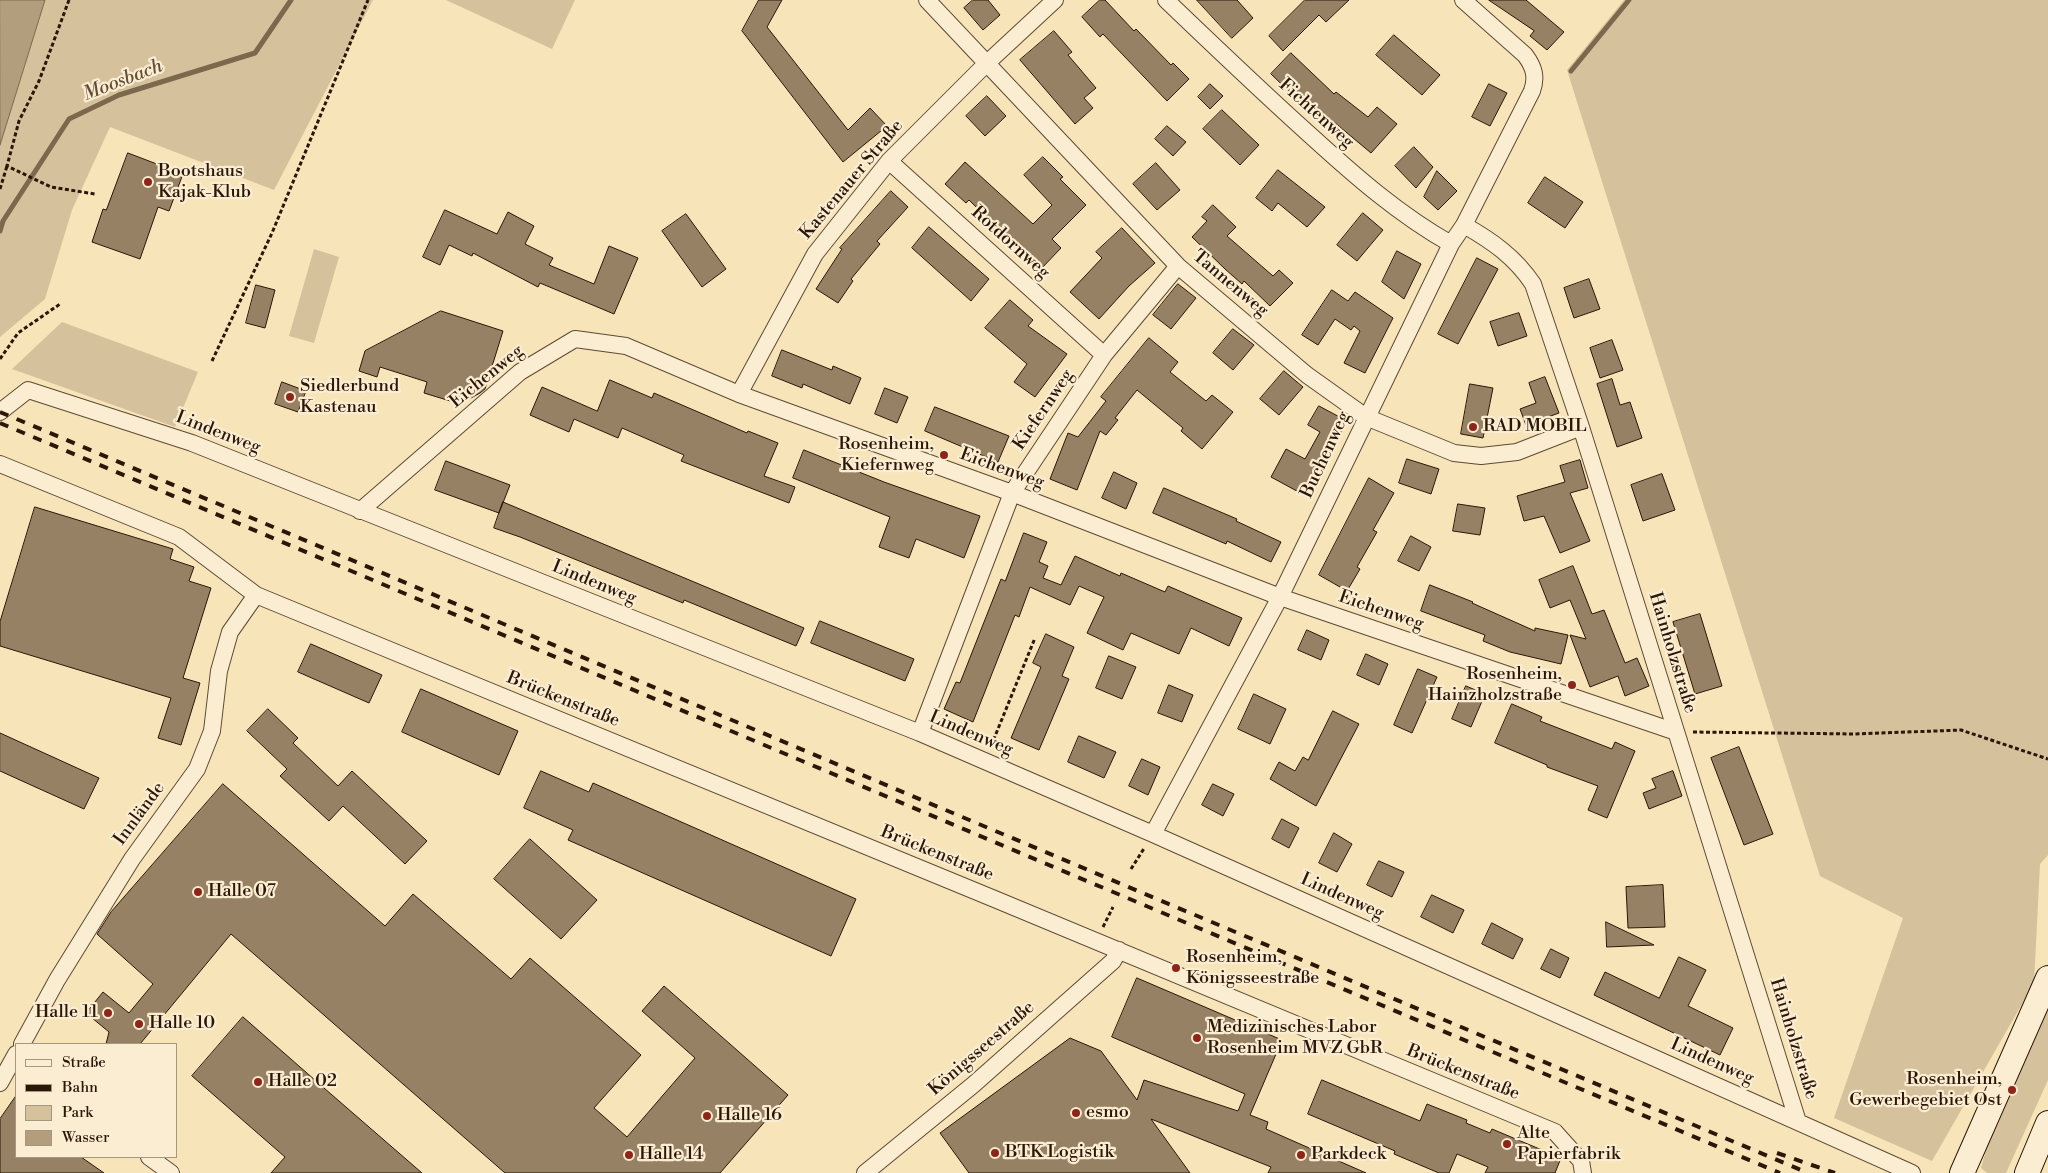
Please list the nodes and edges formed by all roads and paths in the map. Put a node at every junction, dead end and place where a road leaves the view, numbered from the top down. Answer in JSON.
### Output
{"nodes":[{"id":1,"x":69,"y":0,"type":"edge"},
{"id":2,"x":368,"y":0,"type":"edge"},
{"id":3,"x":927,"y":0,"type":"edge"},
{"id":4,"x":1055,"y":0,"type":"edge"},
{"id":5,"x":1166,"y":0,"type":"edge"},
{"id":6,"x":1472,"y":3,"type":"edge"},
{"id":7,"x":986,"y":64,"type":"junction"},
{"id":8,"x":889,"y":161,"type":"junction"},
{"id":9,"x":7,"y":166,"type":"junction"},
{"id":10,"x":0,"y":189,"type":"edge"},
{"id":11,"x":95,"y":194,"type":"dead end"},
{"id":12,"x":1464,"y":226,"type":"junction"},
{"id":13,"x":1450,"y":244,"type":"junction"},
{"id":14,"x":1178,"y":266,"type":"junction"},
{"id":15,"x":60,"y":304,"type":"dead end"},
{"id":16,"x":1104,"y":355,"type":"junction"},
{"id":17,"x":0,"y":359,"type":"edge"},
{"id":18,"x":212,"y":361,"type":"dead end"},
{"id":19,"x":739,"y":394,"type":"junction"},
{"id":20,"x":0,"y":412,"type":"edge"},
{"id":21,"x":1366,"y":417,"type":"junction"},
{"id":22,"x":1581,"y":427,"type":"junction"},
{"id":23,"x":0,"y":464,"type":"edge"},
{"id":24,"x":1012,"y":494,"type":"junction"},
{"id":25,"x":360,"y":511,"type":"junction"},
{"id":26,"x":256,"y":595,"type":"junction"},
{"id":27,"x":1280,"y":597,"type":"junction"},
{"id":28,"x":1036,"y":638,"type":"dead end"},
{"id":29,"x":1676,"y":732,"type":"junction"},
{"id":30,"x":920,"y":733,"type":"junction"},
{"id":31,"x":2048,"y":759,"type":"edge"},
{"id":32,"x":985,"y":762,"type":"junction"},
{"id":33,"x":1153,"y":834,"type":"junction"},
{"id":34,"x":1130,"y":869,"type":"dead end"},
{"id":35,"x":1113,"y":907,"type":"dead end"},
{"id":36,"x":1096,"y":941,"type":"junction"},
{"id":37,"x":1119,"y":950,"type":"junction"},
{"id":38,"x":2048,"y":978,"type":"edge"},
{"id":39,"x":23,"y":1043,"type":"edge"},
{"id":40,"x":15,"y":1057,"type":"edge"},
{"id":41,"x":0,"y":1083,"type":"edge"},
{"id":42,"x":1798,"y":1122,"type":"junction"},
{"id":43,"x":2048,"y":1122,"type":"edge"},
{"id":44,"x":150,"y":1158,"type":"edge"},
{"id":45,"x":172,"y":1173,"type":"edge"},
{"id":46,"x":865,"y":1173,"type":"edge"},
{"id":47,"x":1583,"y":1173,"type":"edge"},
{"id":48,"x":1912,"y":1173,"type":"edge"},
{"id":49,"x":1962,"y":1173,"type":"edge"},
{"id":50,"x":2027,"y":1173,"type":"edge"}],
"edges":[{"from":1,"to":9,"type":"path"},
{"from":2,"to":18,"type":"path"},
{"from":3,"to":7,"type":"street","name":"Tannenweg"},
{"from":4,"to":7,"type":"street","name":"Kastenauer Straße"},
{"from":5,"to":13,"type":"street","name":"Fichtenweg"},
{"from":6,"to":12,"type":"street","name":"Buchenweg"},
{"from":7,"to":8,"type":"street","name":"Kastenauer Straße"},
{"from":7,"to":14,"type":"street","name":"Tannenweg"},
{"from":8,"to":16,"type":"street","name":"Rotdornweg"},
{"from":8,"to":19,"type":"street","name":"Kastenauer Straße"},
{"from":9,"to":10,"type":"path"},
{"from":9,"to":11,"type":"path"},
{"from":12,"to":13,"type":"street","name":"Buchenweg"},
{"from":12,"to":22,"type":"street","name":"Hainholzstraße"},
{"from":13,"to":21,"type":"street","name":"Buchenweg"},
{"from":14,"to":16,"type":"street","name":"Kiefernweg"},
{"from":14,"to":21,"type":"street","name":"Tannenweg"},
{"from":15,"to":17,"type":"path"},
{"from":16,"to":24,"type":"street","name":"Kiefernweg"},
{"from":19,"to":24,"type":"street","name":"Eichenweg"},
{"from":19,"to":25,"type":"street","name":"Eichenweg"},
{"from":20,"to":25,"type":"street","name":"Lindenweg"},
{"from":21,"to":22,"type":"street","name":"Tannenweg"},
{"from":21,"to":27,"type":"street","name":"Buchenweg"},
{"from":22,"to":29,"type":"street","name":"Hainholzstraße"},
{"from":23,"to":26,"type":"street"},
{"from":24,"to":27,"type":"street","name":"Eichenweg"},
{"from":24,"to":30,"type":"street","name":"Kiefernweg"},
{"from":25,"to":30,"type":"street","name":"Lindenweg"},
{"from":26,"to":36,"type":"street","name":"Brückenstraße"},
{"from":26,"to":39,"type":"street","name":"Innlände"},
{"from":27,"to":29,"type":"street","name":"Eichenweg"},
{"from":27,"to":33,"type":"street","name":"Buchenweg"},
{"from":28,"to":32,"type":"path"},
{"from":29,"to":31,"type":"path"},
{"from":29,"to":42,"type":"street","name":"Hainholzstraße"},
{"from":30,"to":32,"type":"street","name":"Lindenweg"},
{"from":32,"to":33,"type":"street","name":"Lindenweg"},
{"from":33,"to":34,"type":"path"},
{"from":33,"to":42,"type":"street","name":"Lindenweg"},
{"from":35,"to":36,"type":"path"},
{"from":36,"to":37,"type":"street","name":"Brückenstraße"},
{"from":37,"to":46,"type":"street","name":"Königsseestraße"},
{"from":37,"to":47,"type":"street","name":"Brückenstraße"},
{"from":38,"to":49,"type":"main road"},
{"from":40,"to":41,"type":"street","name":"Innlände"},
{"from":42,"to":48,"type":"street","name":"Lindenweg"},
{"from":43,"to":50,"type":"main road"},
{"from":44,"to":45,"type":"street"}]}
